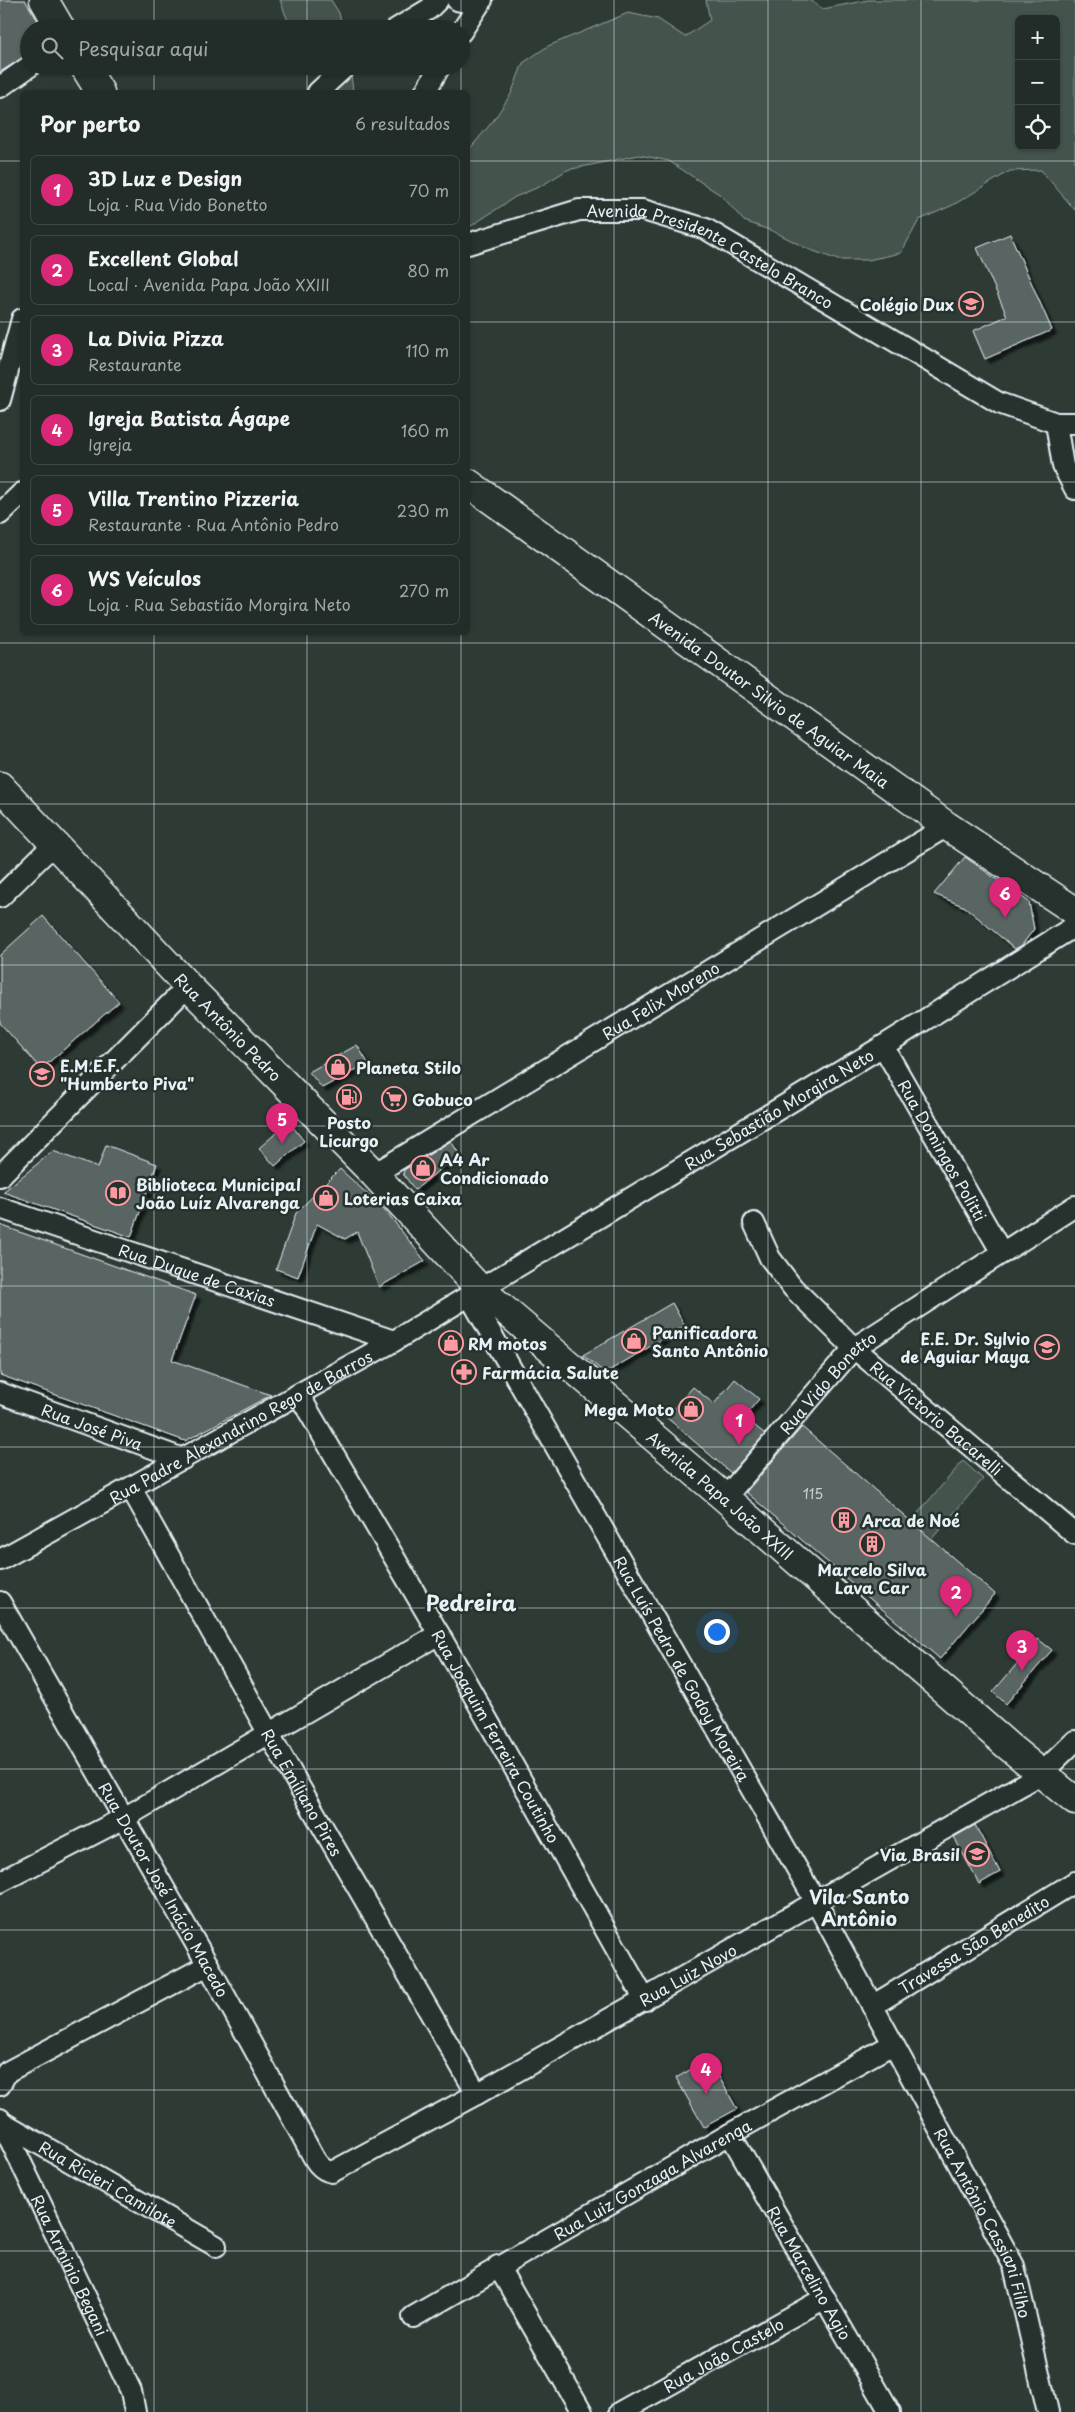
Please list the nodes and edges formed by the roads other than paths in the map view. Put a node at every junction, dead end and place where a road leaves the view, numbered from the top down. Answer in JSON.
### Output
{"nodes":[{"id":1,"x":44,"y":0,"type":"edge"},
{"id":2,"x":438,"y":0,"type":"edge"},
{"id":3,"x":457,"y":0,"type":"edge"},
{"id":4,"x":480,"y":2,"type":"edge"},
{"id":5,"x":56,"y":20,"type":"edge"},
{"id":6,"x":411,"y":20,"type":"edge"},
{"id":7,"x":469,"y":20,"type":"edge"},
{"id":8,"x":20,"y":73,"type":"edge"},
{"id":9,"x":336,"y":75,"type":"edge"},
{"id":10,"x":435,"y":75,"type":"edge"},
{"id":11,"x":0,"y":87,"type":"edge"},
{"id":12,"x":320,"y":90,"type":"edge"},
{"id":13,"x":426,"y":90,"type":"edge"},
{"id":14,"x":470,"y":243,"type":"edge"},
{"id":15,"x":20,"y":326,"type":"edge"},
{"id":16,"x":0,"y":400,"type":"edge"},
{"id":17,"x":1066,"y":423,"type":"edge"},
{"id":18,"x":1068,"y":443,"type":"edge"},
{"id":19,"x":470,"y":484,"type":"edge"},
{"id":20,"x":1075,"y":488,"type":"edge"},
{"id":21,"x":20,"y":495,"type":"edge"},
{"id":22,"x":0,"y":514,"type":"edge"},
{"id":23,"x":0,"y":786,"type":"edge"},
{"id":24,"x":946,"y":826,"type":"junction"},
{"id":25,"x":54,"y":844,"type":"junction"},
{"id":26,"x":0,"y":897,"type":"edge"},
{"id":27,"x":1075,"y":911,"type":"edge"},
{"id":28,"x":1075,"y":926,"type":"edge"},
{"id":29,"x":188,"y":986,"type":"junction"},
{"id":30,"x":883,"y":1046,"type":"junction"},
{"id":31,"x":374,"y":1174,"type":"junction"},
{"id":32,"x":0,"y":1176,"type":"edge"},
{"id":33,"x":1075,"y":1206,"type":"edge"},
{"id":34,"x":0,"y":1208,"type":"edge"},
{"id":35,"x":754,"y":1223,"type":"dead end"},
{"id":36,"x":1002,"y":1253,"type":"junction"},
{"id":37,"x":474,"y":1292,"type":"junction"},
{"id":38,"x":394,"y":1341,"type":"junction"},
{"id":39,"x":854,"y":1348,"type":"junction"},
{"id":40,"x":0,"y":1393,"type":"edge"},
{"id":41,"x":299,"y":1395,"type":"junction"},
{"id":42,"x":183,"y":1459,"type":"junction"},
{"id":43,"x":131,"y":1488,"type":"junction"},
{"id":44,"x":726,"y":1498,"type":"junction"},
{"id":45,"x":1075,"y":1534,"type":"edge"},
{"id":46,"x":0,"y":1560,"type":"edge"},
{"id":47,"x":0,"y":1602,"type":"edge"},
{"id":48,"x":439,"y":1634,"type":"junction"},
{"id":49,"x":269,"y":1734,"type":"junction"},
{"id":50,"x":1075,"y":1741,"type":"edge"},
{"id":51,"x":1041,"y":1774,"type":"junction"},
{"id":52,"x":1075,"y":1801,"type":"edge"},
{"id":53,"x":124,"y":1818,"type":"junction"},
{"id":54,"x":0,"y":1882,"type":"edge"},
{"id":55,"x":1075,"y":1882,"type":"edge"},
{"id":56,"x":816,"y":1902,"type":"junction"},
{"id":57,"x":208,"y":1965,"type":"junction"},
{"id":58,"x":645,"y":2000,"type":"junction"},
{"id":59,"x":872,"y":2006,"type":"junction"},
{"id":60,"x":893,"y":2044,"type":"junction"},
{"id":61,"x":0,"y":2085,"type":"edge"},
{"id":62,"x":477,"y":2094,"type":"junction"},
{"id":63,"x":0,"y":2120,"type":"edge"},
{"id":64,"x":730,"y":2134,"type":"junction"},
{"id":65,"x":332,"y":2172,"type":"joint"},
{"id":66,"x":216,"y":2246,"type":"dead end"},
{"id":67,"x":498,"y":2266,"type":"junction"},
{"id":68,"x":825,"y":2298,"type":"junction"},
{"id":69,"x":413,"y":2317,"type":"dead end"},
{"id":70,"x":135,"y":2412,"type":"edge"},
{"id":71,"x":582,"y":2412,"type":"edge"},
{"id":72,"x":620,"y":2412,"type":"edge"},
{"id":73,"x":890,"y":2412,"type":"edge"},
{"id":74,"x":1048,"y":2412,"type":"edge"}],
"edges":[{"from":1,"to":5,"type":"main road"},
{"from":2,"to":6,"type":"street"},
{"from":3,"to":4,"type":"street"},
{"from":4,"to":7,"type":"street"},
{"from":8,"to":11,"type":"street"},
{"from":9,"to":12,"type":"street"},
{"from":10,"to":13,"type":"street"},
{"from":14,"to":17,"type":"street","name":"Avenida Presidente Castelo Branco"},
{"from":15,"to":16,"type":"street"},
{"from":17,"to":18,"type":"street"},
{"from":18,"to":20,"type":"street"},
{"from":19,"to":24,"type":"main road","name":"Avenida Doutor Silvio de Aguiar Maia"},
{"from":21,"to":22,"type":"street"},
{"from":23,"to":25,"type":"main road","name":"Rua Antônio Pedro"},
{"from":24,"to":27,"type":"main road","name":"Avenida Doutor Silvio de Aguiar Maia"},
{"from":24,"to":31,"type":"street","name":"Rua Felix Moreno"},
{"from":25,"to":26,"type":"street"},
{"from":25,"to":29,"type":"main road","name":"Rua Antônio Pedro"},
{"from":28,"to":30,"type":"street","name":"Rua Sebastião Morgira Neto"},
{"from":29,"to":31,"type":"main road","name":"Rua Antônio Pedro"},
{"from":29,"to":32,"type":"street"},
{"from":30,"to":36,"type":"street","name":"Rua Domingos Politti"},
{"from":30,"to":37,"type":"street","name":"Rua Sebastião Morgira Neto"},
{"from":31,"to":37,"type":"main road","name":"Rua Antônio Pedro"},
{"from":33,"to":36,"type":"street","name":"Rua Vido Bonetto"},
{"from":34,"to":38,"type":"street","name":"Rua Duque de Caxias"},
{"from":35,"to":39,"type":"street","name":"Rua Victorio Bacarelli"},
{"from":36,"to":39,"type":"street","name":"Rua Vido Bonetto"},
{"from":37,"to":38,"type":"street","name":"Rua Padre Alexandrino Rego de Barros"},
{"from":37,"to":44,"type":"main road","name":"Avenida Papa João XXIII"},
{"from":37,"to":56,"type":"street","name":"Rua Luís Pedro de Godoy Moreira"},
{"from":38,"to":41,"type":"street","name":"Rua Padre Alexandrino Rego de Barros"},
{"from":39,"to":44,"type":"street","name":"Rua Vido Bonetto"},
{"from":39,"to":45,"type":"street","name":"Rua Victorio Bacarelli"},
{"from":40,"to":42,"type":"street","name":"Rua José Piva"},
{"from":41,"to":42,"type":"street","name":"Rua Padre Alexandrino Rego de Barros"},
{"from":41,"to":48,"type":"street","name":"Rua Joaquim Ferreira Coutinho"},
{"from":42,"to":43,"type":"street","name":"Rua Padre Alexandrino Rego de Barros"},
{"from":43,"to":46,"type":"street","name":"Rua Padre Alexandrino Rego de Barros"},
{"from":43,"to":49,"type":"street","name":"Rua Emíliano Pires"},
{"from":44,"to":51,"type":"main road","name":"Avenida Papa João XXIII"},
{"from":47,"to":53,"type":"street","name":"Rua Doutor José Inácio Macedo"},
{"from":48,"to":49,"type":"street"},
{"from":48,"to":58,"type":"street","name":"Rua Joaquim Ferreira Coutinho"},
{"from":49,"to":53,"type":"street"},
{"from":49,"to":62,"type":"street","name":"Rua Emíliano Pires"},
{"from":50,"to":51,"type":"street","name":"Rua Luiz Novo"},
{"from":51,"to":52,"type":"main road","name":"Avenida Papa João XXIII"},
{"from":51,"to":56,"type":"street","name":"Rua Luiz Novo"},
{"from":53,"to":54,"type":"street"},
{"from":53,"to":57,"type":"street","name":"Rua Doutor José Inácio Macedo"},
{"from":55,"to":59,"type":"street","name":"Travessa São Benedito"},
{"from":56,"to":58,"type":"street","name":"Rua Luiz Novo"},
{"from":56,"to":59,"type":"street","name":"Rua Luís Pedro de Godoy Moreira"},
{"from":57,"to":61,"type":"street"},
{"from":57,"to":65,"type":"street","name":"Rua Doutor José Inácio Macedo"},
{"from":58,"to":62,"type":"street","name":"Rua Luiz Novo"},
{"from":59,"to":60,"type":"street","name":"Rua Luís Pedro de Godoy Moreira"},
{"from":60,"to":64,"type":"street","name":"Rua Luiz Gonzaga Alvarenga"},
{"from":60,"to":74,"type":"street","name":"Rua Antônio Cassiani Filho"},
{"from":62,"to":65,"type":"street","name":"Rua Luiz Novo"},
{"from":63,"to":66,"type":"street","name":"Rua Ricieri Camilote"},
{"from":63,"to":70,"type":"street","name":"Rua Arminio Begani"},
{"from":64,"to":67,"type":"street","name":"Rua Luiz Gonzaga Alvarenga"},
{"from":64,"to":68,"type":"street","name":"Rua Marcelino Agio"},
{"from":67,"to":69,"type":"street","name":"Rua Luiz Gonzaga Alvarenga"},
{"from":67,"to":71,"type":"street"},
{"from":68,"to":72,"type":"street","name":"Rua João Castelo"},
{"from":68,"to":73,"type":"street","name":"Rua Marcelino Agio"}]}
